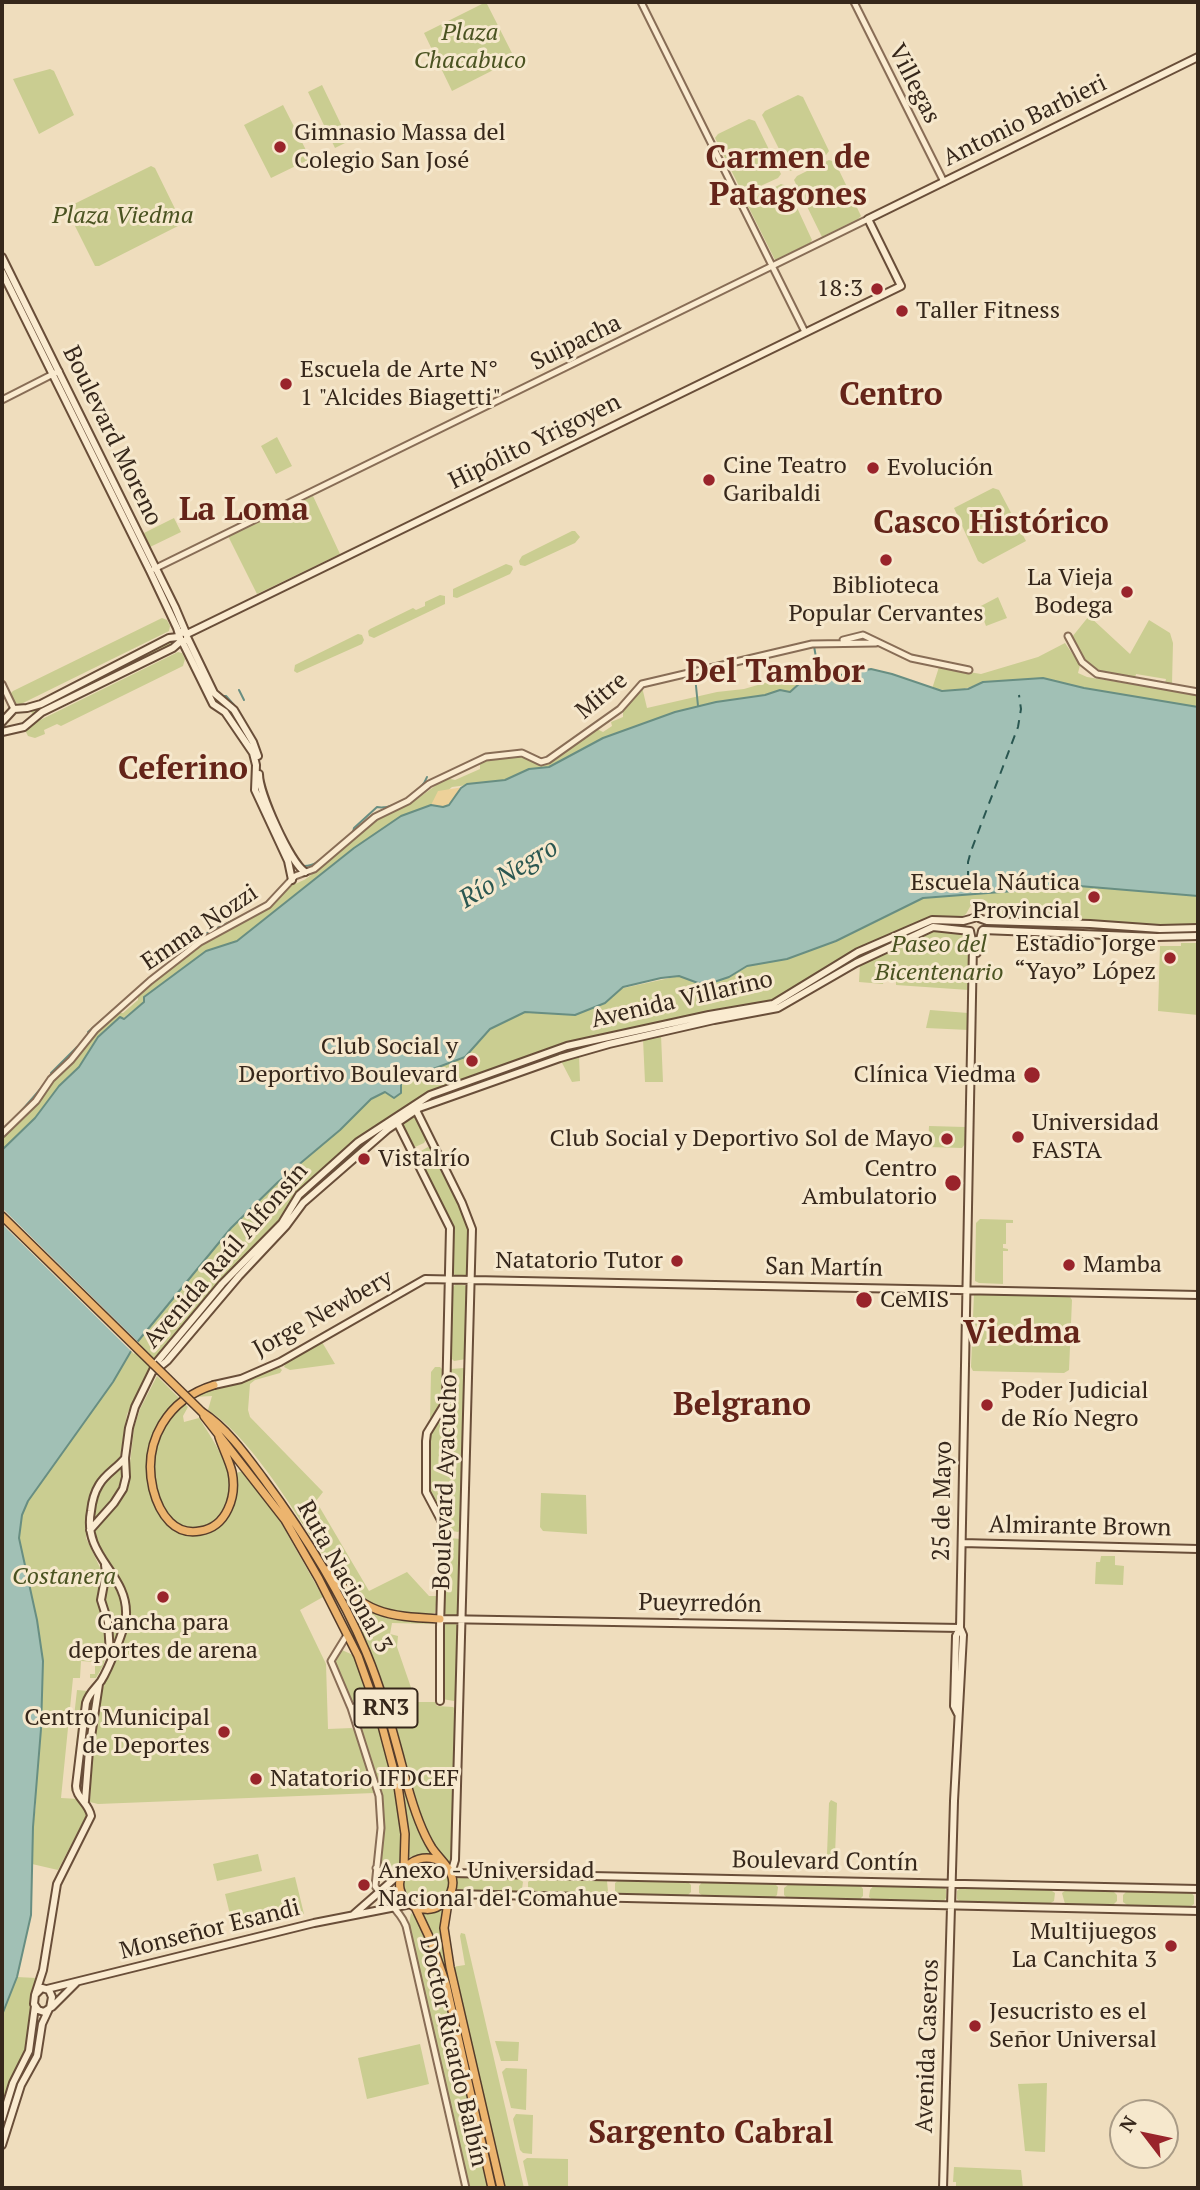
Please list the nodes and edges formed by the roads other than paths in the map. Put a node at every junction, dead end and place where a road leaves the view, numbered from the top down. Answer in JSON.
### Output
{"nodes":[{"id":1,"x":641,"y":2,"type":"edge"},
{"id":2,"x":854,"y":2,"type":"edge"},
{"id":3,"x":1198,"y":57,"type":"edge"},
{"id":4,"x":944,"y":182,"type":"junction"},
{"id":5,"x":868,"y":219,"type":"junction"},
{"id":6,"x":2,"y":257,"type":"edge"},
{"id":7,"x":774,"y":267,"type":"junction"},
{"id":8,"x":2,"y":272,"type":"edge"},
{"id":9,"x":805,"y":332,"type":"junction"},
{"id":10,"x":55,"y":373,"type":"junction"},
{"id":11,"x":2,"y":400,"type":"edge"},
{"id":12,"x":153,"y":570,"type":"junction"},
{"id":13,"x":1068,"y":636,"type":"dead end"},
{"id":14,"x":183,"y":637,"type":"junction"},
{"id":15,"x":969,"y":670,"type":"dead end"},
{"id":16,"x":2,"y":684,"type":"edge"},
{"id":17,"x":1198,"y":692,"type":"edge"},
{"id":18,"x":15,"y":711,"type":"junction"},
{"id":19,"x":2,"y":722,"type":"edge"},
{"id":20,"x":29,"y":723,"type":"junction"},
{"id":21,"x":18,"y":728,"type":"junction"},
{"id":22,"x":2,"y":732,"type":"edge"},
{"id":23,"x":440,"y":778,"type":"joint"},
{"id":24,"x":305,"y":872,"type":"junction"},
{"id":25,"x":292,"y":880,"type":"junction"},
{"id":26,"x":976,"y":918,"type":"junction"},
{"id":27,"x":1198,"y":928,"type":"edge"},
{"id":28,"x":970,"y":931,"type":"junction"},
{"id":29,"x":983,"y":931,"type":"junction"},
{"id":30,"x":1198,"y":936,"type":"edge"},
{"id":31,"x":414,"y":1107,"type":"junction"},
{"id":32,"x":396,"y":1121,"type":"junction"},
{"id":33,"x":2,"y":1134,"type":"edge"},
{"id":34,"x":2,"y":1216,"type":"edge"},
{"id":35,"x":449,"y":1280,"type":"junction"},
{"id":36,"x":471,"y":1280,"type":"junction"},
{"id":37,"x":968,"y":1289,"type":"junction"},
{"id":38,"x":1198,"y":1295,"type":"edge"},
{"id":39,"x":214,"y":1385,"type":"joint"},
{"id":40,"x":202,"y":1412,"type":"junction"},
{"id":41,"x":217,"y":1433,"type":"junction"},
{"id":42,"x":125,"y":1458,"type":"junction"},
{"id":43,"x":90,"y":1530,"type":"junction"},
{"id":44,"x":962,"y":1543,"type":"junction"},
{"id":45,"x":1198,"y":1549,"type":"edge"},
{"id":46,"x":316,"y":1558,"type":"junction"},
{"id":47,"x":104,"y":1565,"type":"junction"},
{"id":48,"x":440,"y":1619,"type":"junction"},
{"id":49,"x":462,"y":1619,"type":"junction"},
{"id":50,"x":960,"y":1628,"type":"junction"},
{"id":51,"x":348,"y":1634,"type":"junction"},
{"id":52,"x":110,"y":1660,"type":"junction"},
{"id":53,"x":375,"y":1700,"type":"junction"},
{"id":54,"x":440,"y":1701,"type":"dead end"},
{"id":55,"x":351,"y":1709,"type":"junction"},
{"id":56,"x":442,"y":1862,"type":"junction"},
{"id":57,"x":376,"y":1867,"type":"junction"},
{"id":58,"x":401,"y":1872,"type":"junction"},
{"id":59,"x":451,"y":1873,"type":"junction"},
{"id":60,"x":952,"y":1884,"type":"junction"},
{"id":61,"x":1198,"y":1889,"type":"edge"},
{"id":62,"x":379,"y":1892,"type":"junction"},
{"id":63,"x":450,"y":1895,"type":"junction"},
{"id":64,"x":413,"y":1905,"type":"junction"},
{"id":65,"x":951,"y":1906,"type":"junction"},
{"id":66,"x":393,"y":1907,"type":"junction"},
{"id":67,"x":1198,"y":1911,"type":"edge"},
{"id":68,"x":353,"y":1915,"type":"junction"},
{"id":69,"x":43,"y":1970,"type":"junction"},
{"id":70,"x":76,"y":1983,"type":"junction"},
{"id":71,"x":47,"y":1989,"type":"junction"},
{"id":72,"x":35,"y":1995,"type":"junction"},
{"id":73,"x":35,"y":2006,"type":"junction"},
{"id":74,"x":50,"y":2009,"type":"junction"},
{"id":75,"x":2,"y":2119,"type":"edge"},
{"id":76,"x":2,"y":2145,"type":"edge"},
{"id":77,"x":466,"y":2188,"type":"edge"},
{"id":78,"x":492,"y":2188,"type":"edge"},
{"id":79,"x":501,"y":2188,"type":"edge"},
{"id":80,"x":943,"y":2188,"type":"edge"}],
"edges":[{"from":1,"to":7,"type":"street"},
{"from":2,"to":4,"type":"street","name":"Villegas"},
{"from":3,"to":4,"type":"main road","name":"Antonio Barbieri"},
{"from":4,"to":5,"type":"main road","name":"Antonio Barbieri"},
{"from":5,"to":7,"type":"street","name":"Suipacha"},
{"from":5,"to":9,"type":"main road","name":"Hipólito Yrigoyen"},
{"from":6,"to":10,"type":"main road","name":"Boulevard Moreno"},
{"from":7,"to":9,"type":"street"},
{"from":7,"to":12,"type":"street","name":"Suipacha"},
{"from":8,"to":10,"type":"main road","name":"Boulevard Moreno"},
{"from":9,"to":14,"type":"main road","name":"Hipólito Yrigoyen"},
{"from":10,"to":11,"type":"street"},
{"from":10,"to":12,"type":"main road","name":"Boulevard Moreno"},
{"from":12,"to":14,"type":"main road","name":"Boulevard Moreno"},
{"from":13,"to":17,"type":"street"},
{"from":14,"to":18,"type":"main road","name":"Hipólito Yrigoyen"},
{"from":14,"to":20,"type":"main road","name":"Hipólito Yrigoyen"},
{"from":14,"to":24,"type":"main road","name":"Boulevard Moreno"},
{"from":14,"to":25,"type":"main road","name":"Boulevard Moreno"},
{"from":15,"to":23,"type":"street","name":"Mitre"},
{"from":16,"to":18,"type":"street"},
{"from":18,"to":19,"type":"main road","name":"Hipólito Yrigoyen"},
{"from":18,"to":20,"type":"main road"},
{"from":18,"to":21,"type":"main road"},
{"from":20,"to":21,"type":"main road"},
{"from":21,"to":22,"type":"main road"},
{"from":23,"to":24,"type":"street","name":"Emma Nozzi"},
{"from":24,"to":25,"type":"street","name":"Emma Nozzi"},
{"from":25,"to":33,"type":"street","name":"Emma Nozzi"},
{"from":26,"to":27,"type":"main road","name":"Avenida Villarino"},
{"from":26,"to":28,"type":"main road","name":"25 de Mayo"},
{"from":26,"to":29,"type":"main road","name":"25 de Mayo"},
{"from":26,"to":31,"type":"main road","name":"Avenida Villarino"},
{"from":28,"to":29,"type":"main road"},
{"from":28,"to":31,"type":"main road","name":"Avenida Villarino"},
{"from":28,"to":37,"type":"main road","name":"25 de Mayo"},
{"from":29,"to":30,"type":"main road"},
{"from":29,"to":37,"type":"main road","name":"25 de Mayo"},
{"from":31,"to":32,"type":"main road","name":"Avenida Villarino"},
{"from":31,"to":36,"type":"main road","name":"Boulevard Ayacucho"},
{"from":32,"to":35,"type":"main road","name":"Boulevard Ayacucho"},
{"from":32,"to":42,"type":"main road","name":"Avenida Raúl Alfonsín"},
{"from":34,"to":40,"type":"highway","name":"Ruta Nacional 3","number":"RN3","bridge":true},
{"from":35,"to":36,"type":"main road","name":"San Martín"},
{"from":35,"to":39,"type":"main road","name":"Jorge Newbery"},
{"from":35,"to":48,"type":"main road","name":"Boulevard Ayacucho"},
{"from":36,"to":37,"type":"main road","name":"San Martín"},
{"from":36,"to":49,"type":"main road","name":"Boulevard Ayacucho"},
{"from":37,"to":38,"type":"main road","name":"San Martín"},
{"from":37,"to":44,"type":"main road","name":"25 de Mayo"},
{"from":39,"to":41,"type":"highway"},
{"from":40,"to":41,"type":"highway","name":"Ruta Nacional 3","number":"RN3"},
{"from":40,"to":46,"type":"highway","name":"Ruta Nacional 3","number":"RN3"},
{"from":41,"to":51,"type":"highway","name":"Ruta Nacional 3","number":"RN3"},
{"from":42,"to":43,"type":"main road"},
{"from":42,"to":43,"type":"main road","name":"Avenida Raúl Alfonsín"},
{"from":43,"to":47,"type":"main road"},
{"from":44,"to":45,"type":"main road","name":"Almirante Brown"},
{"from":44,"to":50,"type":"main road","name":"25 de Mayo"},
{"from":46,"to":48,"type":"highway"},
{"from":46,"to":56,"type":"highway","name":"Ruta Nacional 3","number":"RN3"},
{"from":47,"to":52,"type":"main road"},
{"from":47,"to":52,"type":"main road"},
{"from":48,"to":49,"type":"main road","name":"Pueyrredón"},
{"from":48,"to":54,"type":"main road","name":"Boulevard Ayacucho"},
{"from":49,"to":50,"type":"main road","name":"Pueyrredón"},
{"from":49,"to":59,"type":"main road","name":"Boulevard Ayacucho"},
{"from":50,"to":60,"type":"main road","name":"25 de Mayo"},
{"from":51,"to":53,"type":"highway","name":"Ruta Nacional 3","number":"RN3"},
{"from":51,"to":55,"type":"street"},
{"from":52,"to":69,"type":"main road"},
{"from":53,"to":55,"type":"street"},
{"from":53,"to":58,"type":"highway","name":"Ruta Nacional 3","number":"RN3"},
{"from":55,"to":57,"type":"street"},
{"from":56,"to":58,"type":"highway"},
{"from":56,"to":59,"type":"highway","name":"Ruta Nacional 3","number":"RN3"},
{"from":57,"to":58,"type":"street"},
{"from":57,"to":62,"type":"street"},
{"from":58,"to":62,"type":"main road","name":"Monseñor Esandi"},
{"from":58,"to":64,"type":"highway","name":"Ruta Nacional 3","number":"RN3"},
{"from":59,"to":60,"type":"main road","name":"Boulevard Contín"},
{"from":59,"to":63,"type":"highway"},
{"from":60,"to":61,"type":"main road","name":"Boulevard Contín"},
{"from":60,"to":65,"type":"main road","name":"25 de Mayo"},
{"from":62,"to":66,"type":"street","name":"Doctor Ricardo Balbín"},
{"from":62,"to":68,"type":"main road","name":"Monseñor Esandi"},
{"from":63,"to":64,"type":"highway"},
{"from":63,"to":65,"type":"main road","name":"Boulevard Contín"},
{"from":63,"to":79,"type":"highway"},
{"from":64,"to":66,"type":"main road","name":"Monseñor Esandi"},
{"from":64,"to":78,"type":"highway","name":"Ruta Nacional 3","number":"RN3"},
{"from":65,"to":67,"type":"main road","name":"Boulevard Contín"},
{"from":65,"to":80,"type":"main road","name":"Avenida Caseros"},
{"from":66,"to":68,"type":"main road","name":"Monseñor Esandi"},
{"from":66,"to":77,"type":"street","name":"Doctor Ricardo Balbín"},
{"from":68,"to":70,"type":"main road","name":"Monseñor Esandi"},
{"from":69,"to":71,"type":"main road"},
{"from":69,"to":72,"type":"main road"},
{"from":70,"to":71,"type":"main road","name":"Monseñor Esandi"},
{"from":70,"to":74,"type":"main road"},
{"from":71,"to":72,"type":"main road"},
{"from":71,"to":74,"type":"main road"},
{"from":72,"to":73,"type":"main road"},
{"from":73,"to":74,"type":"main road"},
{"from":73,"to":75,"type":"main road"},
{"from":74,"to":76,"type":"main road"}]}
